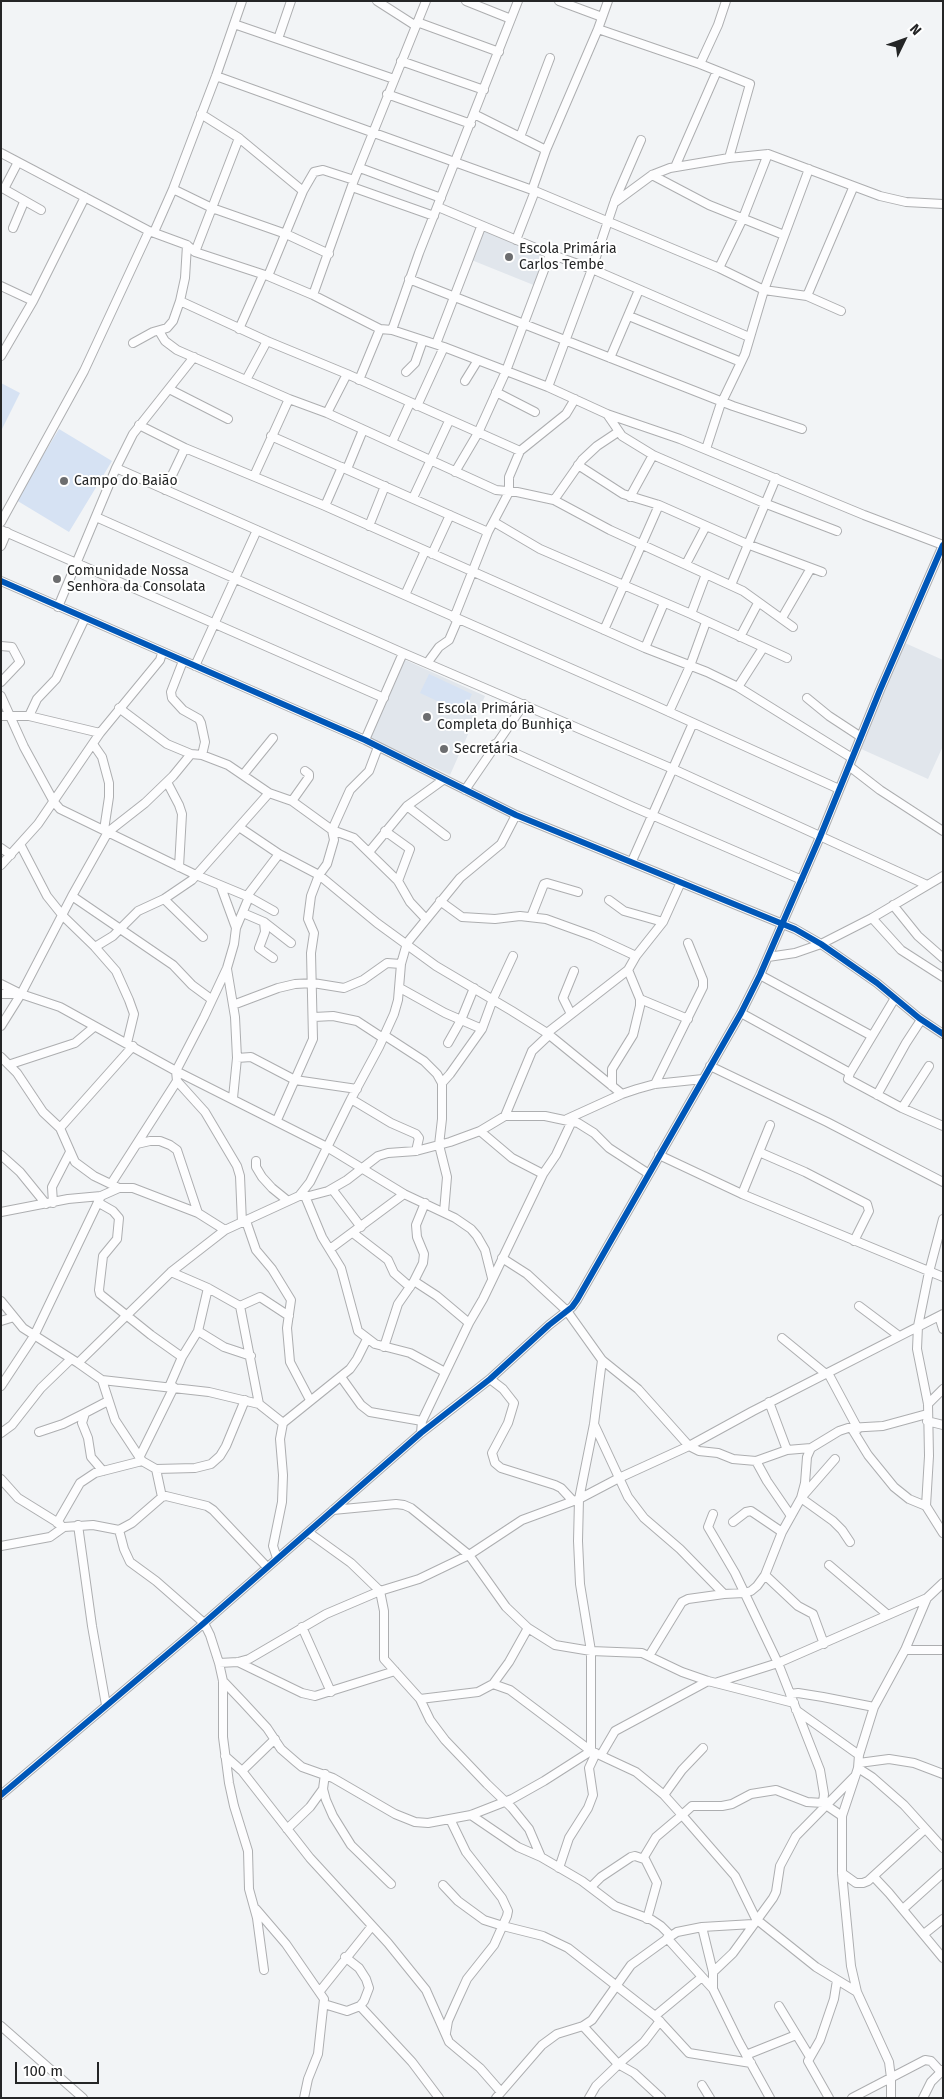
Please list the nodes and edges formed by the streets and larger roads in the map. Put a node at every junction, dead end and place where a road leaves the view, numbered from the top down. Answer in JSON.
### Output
{"nodes":[{"id":1,"x":242,"y":1,"type":"edge"},
{"id":2,"x":291,"y":1,"type":"edge"},
{"id":3,"x":377,"y":1,"type":"edge"},
{"id":4,"x":426,"y":1,"type":"edge"},
{"id":5,"x":466,"y":1,"type":"edge"},
{"id":6,"x":518,"y":1,"type":"edge"},
{"id":7,"x":558,"y":1,"type":"edge"},
{"id":8,"x":608,"y":1,"type":"edge"},
{"id":9,"x":726,"y":1,"type":"edge"},
{"id":10,"x":602,"y":17,"type":"junction"},
{"id":11,"x":511,"y":19,"type":"junction"},
{"id":12,"x":234,"y":24,"type":"junction"},
{"id":13,"x":417,"y":24,"type":"junction"},
{"id":14,"x":598,"y":29,"type":"junction"},
{"id":15,"x":278,"y":39,"type":"junction"},
{"id":16,"x":499,"y":52,"type":"junction"},
{"id":17,"x":550,"y":58,"type":"dead end"},
{"id":18,"x":401,"y":61,"type":"junction"},
{"id":19,"x":700,"y":64,"type":"junction"},
{"id":20,"x":716,"y":71,"type":"junction"},
{"id":21,"x":216,"y":76,"type":"junction"},
{"id":22,"x":394,"y":79,"type":"junction"},
{"id":23,"x":484,"y":90,"type":"junction"},
{"id":24,"x":388,"y":94,"type":"junction"},
{"id":25,"x":201,"y":114,"type":"junction"},
{"id":26,"x":474,"y":114,"type":"junction"},
{"id":27,"x":471,"y":124,"type":"junction"},
{"id":28,"x":374,"y":133,"type":"junction"},
{"id":29,"x":520,"y":137,"type":"junction"},
{"id":30,"x":239,"y":138,"type":"junction"},
{"id":31,"x":641,"y":140,"type":"dead end"},
{"id":32,"x":546,"y":150,"type":"junction"},
{"id":33,"x":1,"y":153,"type":"edge"},
{"id":34,"x":768,"y":154,"type":"junction"},
{"id":35,"x":729,"y":158,"type":"junction"},
{"id":36,"x":18,"y":162,"type":"junction"},
{"id":37,"x":456,"y":162,"type":"junction"},
{"id":38,"x":675,"y":167,"type":"junction"},
{"id":39,"x":360,"y":168,"type":"junction"},
{"id":40,"x":809,"y":169,"type":"junction"},
{"id":41,"x":652,"y":175,"type":"junction"},
{"id":42,"x":353,"y":184,"type":"junction"},
{"id":43,"x":853,"y":188,"type":"junction"},
{"id":44,"x":172,"y":189,"type":"junction"},
{"id":45,"x":304,"y":191,"type":"junction"},
{"id":46,"x":534,"y":191,"type":"junction"},
{"id":47,"x":3,"y":192,"type":"edge"},
{"id":48,"x":85,"y":197,"type":"junction"},
{"id":49,"x":441,"y":198,"type":"junction"},
{"id":50,"x":24,"y":202,"type":"junction"},
{"id":51,"x":614,"y":203,"type":"junction"},
{"id":52,"x":943,"y":204,"type":"edge"},
{"id":53,"x":438,"y":207,"type":"junction"},
{"id":54,"x":212,"y":208,"type":"junction"},
{"id":55,"x":41,"y":210,"type":"dead end"},
{"id":56,"x":434,"y":216,"type":"junction"},
{"id":57,"x":743,"y":218,"type":"junction"},
{"id":58,"x":609,"y":221,"type":"junction"},
{"id":59,"x":481,"y":227,"type":"junction"},
{"id":60,"x":13,"y":228,"type":"dead end"},
{"id":61,"x":152,"y":232,"type":"junction"},
{"id":62,"x":286,"y":234,"type":"junction"},
{"id":63,"x":784,"y":235,"type":"junction"},
{"id":64,"x":516,"y":240,"type":"junction"},
{"id":65,"x":188,"y":245,"type":"junction"},
{"id":66,"x":195,"y":252,"type":"junction"},
{"id":67,"x":329,"y":254,"type":"junction"},
{"id":68,"x":550,"y":254,"type":"junction"},
{"id":69,"x":719,"y":268,"type":"junction"},
{"id":70,"x":592,"y":269,"type":"junction"},
{"id":71,"x":266,"y":276,"type":"junction"},
{"id":72,"x":409,"y":279,"type":"junction"},
{"id":73,"x":2,"y":290,"type":"edge"},
{"id":74,"x":640,"y":290,"type":"junction"},
{"id":75,"x":764,"y":290,"type":"junction"},
{"id":76,"x":313,"y":295,"type":"junction"},
{"id":77,"x":807,"y":296,"type":"junction"},
{"id":78,"x":454,"y":297,"type":"junction"},
{"id":79,"x":33,"y":300,"type":"junction"},
{"id":80,"x":180,"y":301,"type":"junction"},
{"id":81,"x":840,"y":310,"type":"dead end"},
{"id":82,"x":629,"y":316,"type":"junction"},
{"id":83,"x":523,"y":324,"type":"junction"},
{"id":84,"x":239,"y":329,"type":"junction"},
{"id":85,"x":380,"y":329,"type":"junction"},
{"id":86,"x":392,"y":330,"type":"junction"},
{"id":87,"x":159,"y":331,"type":"junction"},
{"id":88,"x":749,"y":337,"type":"junction"},
{"id":89,"x":423,"y":340,"type":"junction"},
{"id":90,"x":566,"y":340,"type":"junction"},
{"id":91,"x":267,"y":341,"type":"junction"},
{"id":92,"x":133,"y":343,"type":"dead end"},
{"id":93,"x":440,"y":346,"type":"junction"},
{"id":94,"x":1,"y":356,"type":"edge"},
{"id":95,"x":194,"y":357,"type":"junction"},
{"id":96,"x":610,"y":358,"type":"junction"},
{"id":97,"x":478,"y":360,"type":"junction"},
{"id":98,"x":741,"y":362,"type":"junction"},
{"id":99,"x":506,"y":371,"type":"junction"},
{"id":100,"x":406,"y":372,"type":"dead end"},
{"id":101,"x":347,"y":374,"type":"junction"},
{"id":102,"x":246,"y":380,"type":"junction"},
{"id":103,"x":359,"y":380,"type":"junction"},
{"id":104,"x":465,"y":381,"type":"dead end"},
{"id":105,"x":548,"y":387,"type":"junction"},
{"id":106,"x":169,"y":390,"type":"junction"},
{"id":107,"x":496,"y":392,"type":"junction"},
{"id":108,"x":289,"y":399,"type":"junction"},
{"id":109,"x":575,"y":399,"type":"junction"},
{"id":110,"x":724,"y":401,"type":"junction"},
{"id":111,"x":414,"y":404,"type":"junction"},
{"id":112,"x":534,"y":412,"type":"dead end"},
{"id":113,"x":327,"y":413,"type":"junction"},
{"id":114,"x":607,"y":414,"type":"junction"},
{"id":115,"x":228,"y":419,"type":"dead end"},
{"id":116,"x":450,"y":421,"type":"junction"},
{"id":117,"x":140,"y":425,"type":"junction"},
{"id":118,"x":802,"y":429,"type":"dead end"},
{"id":119,"x":363,"y":430,"type":"junction"},
{"id":120,"x":618,"y":432,"type":"junction"},
{"id":121,"x":478,"y":433,"type":"junction"},
{"id":122,"x":271,"y":436,"type":"junction"},
{"id":123,"x":392,"y":442,"type":"junction"},
{"id":124,"x":185,"y":448,"type":"junction"},
{"id":125,"x":706,"y":449,"type":"junction"},
{"id":126,"x":520,"y":451,"type":"junction"},
{"id":127,"x":653,"y":455,"type":"junction"},
{"id":128,"x":431,"y":460,"type":"junction"},
{"id":129,"x":578,"y":465,"type":"junction"},
{"id":130,"x":116,"y":468,"type":"junction"},
{"id":131,"x":344,"y":468,"type":"junction"},
{"id":132,"x":455,"y":472,"type":"junction"},
{"id":133,"x":254,"y":476,"type":"junction"},
{"id":134,"x":776,"y":478,"type":"junction"},
{"id":135,"x":385,"y":486,"type":"junction"},
{"id":136,"x":165,"y":490,"type":"junction"},
{"id":137,"x":509,"y":492,"type":"junction"},
{"id":138,"x":630,"y":497,"type":"junction"},
{"id":139,"x":413,"y":498,"type":"junction"},
{"id":140,"x":554,"y":500,"type":"junction"},
{"id":141,"x":764,"y":503,"type":"junction"},
{"id":142,"x":658,"y":505,"type":"junction"},
{"id":143,"x":324,"y":506,"type":"junction"},
{"id":144,"x":450,"y":515,"type":"junction"},
{"id":145,"x":96,"y":517,"type":"junction"},
{"id":146,"x":1,"y":522,"type":"edge"},
{"id":147,"x":494,"y":522,"type":"junction"},
{"id":148,"x":369,"y":526,"type":"junction"},
{"id":149,"x":706,"y":526,"type":"junction"},
{"id":150,"x":257,"y":530,"type":"junction"},
{"id":151,"x":4,"y":531,"type":"edge"},
{"id":152,"x":837,"y":531,"type":"dead end"},
{"id":153,"x":488,"y":532,"type":"junction"},
{"id":154,"x":642,"y":544,"type":"junction"},
{"id":155,"x":747,"y":544,"type":"junction"},
{"id":156,"x":943,"y":545,"type":"edge"},
{"id":157,"x":1,"y":546,"type":"edge"},
{"id":158,"x":429,"y":553,"type":"junction"},
{"id":159,"x":76,"y":562,"type":"junction"},
{"id":160,"x":686,"y":564,"type":"junction"},
{"id":161,"x":811,"y":568,"type":"junction"},
{"id":162,"x":822,"y":572,"type":"dead end"},
{"id":163,"x":472,"y":573,"type":"junction"},
{"id":164,"x":706,"y":574,"type":"junction"},
{"id":165,"x":235,"y":580,"type":"junction"},
{"id":166,"x":1,"y":581,"type":"edge"},
{"id":167,"x":624,"y":585,"type":"junction"},
{"id":168,"x":731,"y":586,"type":"junction"},
{"id":169,"x":405,"y":596,"type":"junction"},
{"id":170,"x":664,"y":603,"type":"junction"},
{"id":171,"x":758,"y":603,"type":"junction"},
{"id":172,"x":58,"y":607,"type":"junction"},
{"id":173,"x":691,"y":614,"type":"junction"},
{"id":174,"x":85,"y":618,"type":"junction"},
{"id":175,"x":456,"y":618,"type":"junction"},
{"id":176,"x":782,"y":618,"type":"junction"},
{"id":177,"x":706,"y":622,"type":"junction"},
{"id":178,"x":216,"y":624,"type":"junction"},
{"id":179,"x":793,"y":627,"type":"dead end"},
{"id":180,"x":604,"y":630,"type":"junction"},
{"id":181,"x":740,"y":637,"type":"junction"},
{"id":182,"x":1,"y":646,"type":"edge"},
{"id":183,"x":644,"y":648,"type":"junction"},
{"id":184,"x":763,"y":648,"type":"junction"},
{"id":185,"x":162,"y":653,"type":"junction"},
{"id":186,"x":403,"y":653,"type":"junction"},
{"id":187,"x":787,"y":658,"type":"dead end"},
{"id":188,"x":183,"y":661,"type":"junction"},
{"id":189,"x":428,"y":662,"type":"junction"},
{"id":190,"x":195,"y":666,"type":"junction"},
{"id":191,"x":690,"y":666,"type":"junction"},
{"id":192,"x":1,"y":682,"type":"edge"},
{"id":193,"x":738,"y":687,"type":"junction"},
{"id":194,"x":1,"y":696,"type":"edge"},
{"id":195,"x":384,"y":698,"type":"junction"},
{"id":196,"x":807,"y":698,"type":"dead end"},
{"id":197,"x":524,"y":704,"type":"junction"},
{"id":198,"x":119,"y":708,"type":"junction"},
{"id":199,"x":669,"y":712,"type":"junction"},
{"id":200,"x":1,"y":716,"type":"edge"},
{"id":201,"x":12,"y":716,"type":"junction"},
{"id":202,"x":29,"y":716,"type":"junction"},
{"id":203,"x":693,"y":723,"type":"junction"},
{"id":204,"x":100,"y":734,"type":"junction"},
{"id":205,"x":860,"y":737,"type":"junction"},
{"id":206,"x":273,"y":738,"type":"dead end"},
{"id":207,"x":366,"y":740,"type":"junction"},
{"id":208,"x":92,"y":744,"type":"junction"},
{"id":209,"x":495,"y":744,"type":"junction"},
{"id":210,"x":378,"y":747,"type":"junction"},
{"id":211,"x":191,"y":754,"type":"junction"},
{"id":212,"x":202,"y":755,"type":"junction"},
{"id":213,"x":851,"y":762,"type":"junction"},
{"id":214,"x":672,"y":769,"type":"junction"},
{"id":215,"x":305,"y":770,"type":"dead end"},
{"id":216,"x":243,"y":775,"type":"junction"},
{"id":217,"x":444,"y":780,"type":"junction"},
{"id":218,"x":167,"y":782,"type":"junction"},
{"id":219,"x":839,"y":789,"type":"junction"},
{"id":220,"x":465,"y":790,"type":"junction"},
{"id":221,"x":269,"y":793,"type":"junction"},
{"id":222,"x":292,"y":801,"type":"junction"},
{"id":223,"x":54,"y":802,"type":"junction"},
{"id":224,"x":407,"y":806,"type":"junction"},
{"id":225,"x":516,"y":815,"type":"junction"},
{"id":226,"x":653,"y":816,"type":"junction"},
{"id":227,"x":239,"y":827,"type":"junction"},
{"id":228,"x":332,"y":830,"type":"junction"},
{"id":229,"x":106,"y":831,"type":"junction"},
{"id":230,"x":385,"y":831,"type":"junction"},
{"id":231,"x":943,"y":831,"type":"edge"},
{"id":232,"x":446,"y":836,"type":"dead end"},
{"id":233,"x":820,"y":837,"type":"junction"},
{"id":234,"x":20,"y":844,"type":"junction"},
{"id":235,"x":1,"y":848,"type":"edge"},
{"id":236,"x":369,"y":852,"type":"junction"},
{"id":237,"x":279,"y":854,"type":"junction"},
{"id":238,"x":11,"y":855,"type":"junction"},
{"id":239,"x":632,"y":862,"type":"junction"},
{"id":240,"x":1,"y":866,"type":"edge"},
{"id":241,"x":179,"y":866,"type":"junction"},
{"id":242,"x":320,"y":875,"type":"junction"},
{"id":243,"x":196,"y":876,"type":"junction"},
{"id":244,"x":943,"y":876,"type":"edge"},
{"id":245,"x":802,"y":880,"type":"junction"},
{"id":246,"x":398,"y":881,"type":"junction"},
{"id":247,"x":681,"y":882,"type":"junction"},
{"id":248,"x":927,"y":885,"type":"junction"},
{"id":249,"x":222,"y":887,"type":"junction"},
{"id":250,"x":578,"y":892,"type":"dead end"},
{"id":251,"x":72,"y":896,"type":"junction"},
{"id":252,"x":248,"y":897,"type":"junction"},
{"id":253,"x":164,"y":900,"type":"junction"},
{"id":254,"x":609,"y":900,"type":"dead end"},
{"id":255,"x":440,"y":901,"type":"junction"},
{"id":256,"x":893,"y":905,"type":"junction"},
{"id":257,"x":274,"y":911,"type":"dead end"},
{"id":258,"x":243,"y":913,"type":"junction"},
{"id":259,"x":63,"y":916,"type":"junction"},
{"id":260,"x":531,"y":917,"type":"junction"},
{"id":261,"x":872,"y":918,"type":"junction"},
{"id":262,"x":426,"y":919,"type":"junction"},
{"id":263,"x":264,"y":922,"type":"junction"},
{"id":264,"x":662,"y":922,"type":"junction"},
{"id":265,"x":782,"y":924,"type":"junction"},
{"id":266,"x":120,"y":928,"type":"junction"},
{"id":267,"x":236,"y":928,"type":"junction"},
{"id":268,"x":203,"y":937,"type":"dead end"},
{"id":269,"x":291,"y":943,"type":"dead end"},
{"id":270,"x":407,"y":943,"type":"junction"},
{"id":271,"x":688,"y":943,"type":"dead end"},
{"id":272,"x":822,"y":944,"type":"junction"},
{"id":273,"x":95,"y":947,"type":"junction"},
{"id":274,"x":513,"y":956,"type":"dead end"},
{"id":275,"x":636,"y":956,"type":"junction"},
{"id":276,"x":768,"y":957,"type":"junction"},
{"id":277,"x":273,"y":958,"type":"dead end"},
{"id":278,"x":943,"y":958,"type":"edge"},
{"id":279,"x":401,"y":964,"type":"junction"},
{"id":280,"x":227,"y":968,"type":"junction"},
{"id":281,"x":628,"y":970,"type":"junction"},
{"id":282,"x":574,"y":971,"type":"dead end"},
{"id":283,"x":760,"y":975,"type":"junction"},
{"id":284,"x":943,"y":977,"type":"edge"},
{"id":285,"x":312,"y":983,"type":"junction"},
{"id":286,"x":1,"y":984,"type":"edge"},
{"id":287,"x":400,"y":988,"type":"junction"},
{"id":288,"x":474,"y":988,"type":"junction"},
{"id":289,"x":1,"y":994,"type":"edge"},
{"id":290,"x":22,"y":994,"type":"junction"},
{"id":291,"x":895,"y":998,"type":"junction"},
{"id":292,"x":212,"y":999,"type":"junction"},
{"id":293,"x":493,"y":999,"type":"junction"},
{"id":294,"x":640,"y":999,"type":"junction"},
{"id":295,"x":233,"y":1005,"type":"junction"},
{"id":296,"x":741,"y":1013,"type":"junction"},
{"id":297,"x":570,"y":1014,"type":"junction"},
{"id":298,"x":314,"y":1017,"type":"junction"},
{"id":299,"x":688,"y":1019,"type":"junction"},
{"id":300,"x":461,"y":1020,"type":"junction"},
{"id":301,"x":921,"y":1020,"type":"junction"},
{"id":302,"x":1,"y":1026,"type":"edge"},
{"id":303,"x":94,"y":1027,"type":"junction"},
{"id":304,"x":482,"y":1029,"type":"junction"},
{"id":305,"x":548,"y":1034,"type":"junction"},
{"id":306,"x":943,"y":1034,"type":"edge"},
{"id":307,"x":872,"y":1036,"type":"junction"},
{"id":308,"x":383,"y":1037,"type":"junction"},
{"id":309,"x":448,"y":1043,"type":"dead end"},
{"id":310,"x":130,"y":1044,"type":"junction"},
{"id":311,"x":1,"y":1057,"type":"edge"},
{"id":312,"x":237,"y":1058,"type":"junction"},
{"id":313,"x":11,"y":1064,"type":"junction"},
{"id":314,"x":710,"y":1066,"type":"junction"},
{"id":315,"x":929,"y":1066,"type":"dead end"},
{"id":316,"x":176,"y":1070,"type":"junction"},
{"id":317,"x":850,"y":1073,"type":"junction"},
{"id":318,"x":703,"y":1079,"type":"junction"},
{"id":319,"x":295,"y":1080,"type":"junction"},
{"id":320,"x":177,"y":1081,"type":"junction"},
{"id":321,"x":442,"y":1083,"type":"junction"},
{"id":322,"x":655,"y":1084,"type":"junction"},
{"id":323,"x":612,"y":1086,"type":"junction"},
{"id":324,"x":357,"y":1089,"type":"junction"},
{"id":325,"x":622,"y":1094,"type":"junction"},
{"id":326,"x":877,"y":1095,"type":"junction"},
{"id":327,"x":233,"y":1098,"type":"junction"},
{"id":328,"x":351,"y":1099,"type":"junction"},
{"id":329,"x":902,"y":1108,"type":"junction"},
{"id":330,"x":504,"y":1116,"type":"junction"},
{"id":331,"x":277,"y":1120,"type":"junction"},
{"id":332,"x":570,"y":1120,"type":"junction"},
{"id":333,"x":770,"y":1125,"type":"dead end"},
{"id":334,"x":943,"y":1126,"type":"edge"},
{"id":335,"x":60,"y":1128,"type":"junction"},
{"id":336,"x":480,"y":1130,"type":"junction"},
{"id":337,"x":137,"y":1144,"type":"junction"},
{"id":338,"x":439,"y":1145,"type":"junction"},
{"id":339,"x":327,"y":1147,"type":"junction"},
{"id":340,"x":416,"y":1151,"type":"junction"},
{"id":341,"x":70,"y":1152,"type":"junction"},
{"id":342,"x":759,"y":1152,"type":"junction"},
{"id":343,"x":1,"y":1155,"type":"edge"},
{"id":344,"x":659,"y":1155,"type":"junction"},
{"id":345,"x":256,"y":1161,"type":"dead end"},
{"id":346,"x":361,"y":1169,"type":"junction"},
{"id":347,"x":543,"y":1174,"type":"junction"},
{"id":348,"x":649,"y":1174,"type":"junction"},
{"id":349,"x":943,"y":1182,"type":"edge"},
{"id":350,"x":115,"y":1186,"type":"junction"},
{"id":351,"x":332,"y":1189,"type":"junction"},
{"id":352,"x":404,"y":1194,"type":"junction"},
{"id":353,"x":742,"y":1194,"type":"junction"},
{"id":354,"x":302,"y":1196,"type":"junction"},
{"id":355,"x":100,"y":1199,"type":"junction"},
{"id":356,"x":288,"y":1201,"type":"junction"},
{"id":357,"x":50,"y":1203,"type":"junction"},
{"id":358,"x":424,"y":1203,"type":"junction"},
{"id":359,"x":1,"y":1212,"type":"edge"},
{"id":360,"x":198,"y":1212,"type":"junction"},
{"id":361,"x":444,"y":1212,"type":"junction"},
{"id":362,"x":943,"y":1219,"type":"edge"},
{"id":363,"x":244,"y":1222,"type":"junction"},
{"id":364,"x":362,"y":1227,"type":"junction"},
{"id":365,"x":225,"y":1230,"type":"junction"},
{"id":366,"x":353,"y":1233,"type":"junction"},
{"id":367,"x":854,"y":1240,"type":"junction"},
{"id":368,"x":330,"y":1250,"type":"junction"},
{"id":369,"x":485,"y":1250,"type":"junction"},
{"id":370,"x":501,"y":1259,"type":"junction"},
{"id":371,"x":171,"y":1272,"type":"junction"},
{"id":372,"x":929,"y":1272,"type":"junction"},
{"id":373,"x":943,"y":1277,"type":"edge"},
{"id":374,"x":492,"y":1278,"type":"junction"},
{"id":375,"x":412,"y":1284,"type":"junction"},
{"id":376,"x":208,"y":1288,"type":"junction"},
{"id":377,"x":1,"y":1302,"type":"edge"},
{"id":378,"x":240,"y":1306,"type":"junction"},
{"id":379,"x":859,"y":1306,"type":"dead end"},
{"id":380,"x":567,"y":1311,"type":"junction"},
{"id":381,"x":128,"y":1315,"type":"junction"},
{"id":382,"x":941,"y":1315,"type":"edge"},
{"id":383,"x":289,"y":1316,"type":"junction"},
{"id":384,"x":14,"y":1317,"type":"junction"},
{"id":385,"x":1,"y":1321,"type":"edge"},
{"id":386,"x":469,"y":1323,"type":"junction"},
{"id":387,"x":918,"y":1326,"type":"junction"},
{"id":388,"x":943,"y":1329,"type":"edge"},
{"id":389,"x":198,"y":1331,"type":"junction"},
{"id":390,"x":34,"y":1336,"type":"junction"},
{"id":391,"x":899,"y":1336,"type":"junction"},
{"id":392,"x":782,"y":1338,"type":"dead end"},
{"id":393,"x":367,"y":1339,"type":"junction"},
{"id":394,"x":384,"y":1347,"type":"junction"},
{"id":395,"x":250,"y":1356,"type":"junction"},
{"id":396,"x":182,"y":1357,"type":"junction"},
{"id":397,"x":602,"y":1360,"type":"junction"},
{"id":398,"x":75,"y":1361,"type":"junction"},
{"id":399,"x":445,"y":1372,"type":"junction"},
{"id":400,"x":827,"y":1374,"type":"junction"},
{"id":401,"x":341,"y":1377,"type":"junction"},
{"id":402,"x":490,"y":1379,"type":"junction"},
{"id":403,"x":102,"y":1380,"type":"junction"},
{"id":404,"x":1,"y":1386,"type":"edge"},
{"id":405,"x":172,"y":1387,"type":"junction"},
{"id":406,"x":943,"y":1389,"type":"edge"},
{"id":407,"x":245,"y":1400,"type":"junction"},
{"id":408,"x":310,"y":1400,"type":"junction"},
{"id":409,"x":108,"y":1401,"type":"junction"},
{"id":410,"x":769,"y":1402,"type":"junction"},
{"id":411,"x":259,"y":1404,"type":"junction"},
{"id":412,"x":928,"y":1404,"type":"junction"},
{"id":413,"x":84,"y":1413,"type":"junction"},
{"id":414,"x":927,"y":1417,"type":"junction"},
{"id":415,"x":422,"y":1421,"type":"junction"},
{"id":416,"x":283,"y":1423,"type":"junction"},
{"id":417,"x":594,"y":1424,"type":"junction"},
{"id":418,"x":943,"y":1425,"type":"edge"},
{"id":419,"x":855,"y":1429,"type":"junction"},
{"id":420,"x":39,"y":1432,"type":"dead end"},
{"id":421,"x":1,"y":1433,"type":"edge"},
{"id":422,"x":421,"y":1433,"type":"junction"},
{"id":423,"x":689,"y":1446,"type":"junction"},
{"id":424,"x":811,"y":1448,"type":"junction"},
{"id":425,"x":788,"y":1450,"type":"junction"},
{"id":426,"x":141,"y":1458,"type":"junction"},
{"id":427,"x":835,"y":1459,"type":"dead end"},
{"id":428,"x":756,"y":1461,"type":"junction"},
{"id":429,"x":156,"y":1469,"type":"junction"},
{"id":430,"x":103,"y":1471,"type":"junction"},
{"id":431,"x":619,"y":1478,"type":"junction"},
{"id":432,"x":1,"y":1479,"type":"edge"},
{"id":433,"x":162,"y":1497,"type":"junction"},
{"id":434,"x":801,"y":1498,"type":"junction"},
{"id":435,"x":576,"y":1500,"type":"junction"},
{"id":436,"x":926,"y":1506,"type":"junction"},
{"id":437,"x":333,"y":1510,"type":"junction"},
{"id":438,"x":713,"y":1514,"type":"dead end"},
{"id":439,"x":791,"y":1516,"type":"junction"},
{"id":440,"x":733,"y":1522,"type":"dead end"},
{"id":441,"x":61,"y":1524,"type":"junction"},
{"id":442,"x":78,"y":1525,"type":"junction"},
{"id":443,"x":119,"y":1530,"type":"junction"},
{"id":444,"x":308,"y":1532,"type":"junction"},
{"id":445,"x":782,"y":1532,"type":"junction"},
{"id":446,"x":943,"y":1533,"type":"edge"},
{"id":447,"x":850,"y":1542,"type":"dead end"},
{"id":448,"x":1,"y":1546,"type":"edge"},
{"id":449,"x":469,"y":1555,"type":"junction"},
{"id":450,"x":277,"y":1558,"type":"junction"},
{"id":451,"x":829,"y":1565,"type":"dead end"},
{"id":452,"x":268,"y":1567,"type":"junction"},
{"id":453,"x":765,"y":1576,"type":"junction"},
{"id":454,"x":943,"y":1583,"type":"edge"},
{"id":455,"x":380,"y":1591,"type":"junction"},
{"id":456,"x":744,"y":1593,"type":"junction"},
{"id":457,"x":724,"y":1594,"type":"junction"},
{"id":458,"x":927,"y":1598,"type":"junction"},
{"id":459,"x":888,"y":1616,"type":"junction"},
{"id":460,"x":204,"y":1623,"type":"junction"},
{"id":461,"x":302,"y":1626,"type":"junction"},
{"id":462,"x":528,"y":1628,"type":"junction"},
{"id":463,"x":824,"y":1644,"type":"junction"},
{"id":464,"x":905,"y":1650,"type":"junction"},
{"id":465,"x":943,"y":1650,"type":"edge"},
{"id":466,"x":590,"y":1651,"type":"junction"},
{"id":467,"x":649,"y":1656,"type":"junction"},
{"id":468,"x":238,"y":1662,"type":"junction"},
{"id":469,"x":219,"y":1663,"type":"junction"},
{"id":470,"x":778,"y":1663,"type":"junction"},
{"id":471,"x":395,"y":1671,"type":"junction"},
{"id":472,"x":222,"y":1681,"type":"junction"},
{"id":473,"x":712,"y":1681,"type":"junction"},
{"id":474,"x":492,"y":1684,"type":"junction"},
{"id":475,"x":331,"y":1692,"type":"junction"},
{"id":476,"x":790,"y":1694,"type":"junction"},
{"id":477,"x":420,"y":1699,"type":"junction"},
{"id":478,"x":106,"y":1705,"type":"junction"},
{"id":479,"x":795,"y":1707,"type":"junction"},
{"id":480,"x":874,"y":1707,"type":"junction"},
{"id":481,"x":274,"y":1739,"type":"junction"},
{"id":482,"x":703,"y":1748,"type":"dead end"},
{"id":483,"x":596,"y":1753,"type":"junction"},
{"id":484,"x":226,"y":1756,"type":"junction"},
{"id":485,"x":859,"y":1762,"type":"junction"},
{"id":486,"x":242,"y":1771,"type":"junction"},
{"id":487,"x":325,"y":1774,"type":"junction"},
{"id":488,"x":943,"y":1774,"type":"edge"},
{"id":489,"x":854,"y":1777,"type":"junction"},
{"id":490,"x":323,"y":1789,"type":"junction"},
{"id":491,"x":1,"y":1795,"type":"edge"},
{"id":492,"x":664,"y":1795,"type":"junction"},
{"id":493,"x":506,"y":1801,"type":"junction"},
{"id":494,"x":824,"y":1804,"type":"junction"},
{"id":495,"x":471,"y":1815,"type":"junction"},
{"id":496,"x":682,"y":1815,"type":"junction"},
{"id":497,"x":842,"y":1816,"type":"junction"},
{"id":498,"x":450,"y":1820,"type":"junction"},
{"id":499,"x":287,"y":1829,"type":"junction"},
{"id":500,"x":925,"y":1829,"type":"junction"},
{"id":501,"x":943,"y":1848,"type":"edge"},
{"id":502,"x":541,"y":1857,"type":"junction"},
{"id":503,"x":644,"y":1859,"type":"junction"},
{"id":504,"x":559,"y":1868,"type":"junction"},
{"id":505,"x":842,"y":1873,"type":"junction"},
{"id":506,"x":943,"y":1873,"type":"edge"},
{"id":507,"x":874,"y":1877,"type":"junction"},
{"id":508,"x":391,"y":1884,"type":"dead end"},
{"id":509,"x":443,"y":1885,"type":"dead end"},
{"id":510,"x":591,"y":1887,"type":"junction"},
{"id":511,"x":253,"y":1906,"type":"junction"},
{"id":512,"x":903,"y":1909,"type":"junction"},
{"id":513,"x":647,"y":1919,"type":"junction"},
{"id":514,"x":943,"y":1919,"type":"edge"},
{"id":515,"x":755,"y":1922,"type":"junction"},
{"id":516,"x":372,"y":1926,"type":"junction"},
{"id":517,"x":503,"y":1926,"type":"junction"},
{"id":518,"x":702,"y":1927,"type":"junction"},
{"id":519,"x":924,"y":1934,"type":"junction"},
{"id":520,"x":669,"y":1937,"type":"junction"},
{"id":521,"x":943,"y":1945,"type":"edge"},
{"id":522,"x":936,"y":1951,"type":"junction"},
{"id":523,"x":345,"y":1957,"type":"junction"},
{"id":524,"x":943,"y":1958,"type":"edge"},
{"id":525,"x":264,"y":1970,"type":"dead end"},
{"id":526,"x":713,"y":1972,"type":"junction"},
{"id":527,"x":702,"y":1977,"type":"junction"},
{"id":528,"x":837,"y":1980,"type":"junction"},
{"id":529,"x":617,"y":1986,"type":"junction"},
{"id":530,"x":713,"y":1989,"type":"junction"},
{"id":531,"x":320,"y":1991,"type":"junction"},
{"id":532,"x":857,"y":1992,"type":"junction"},
{"id":533,"x":324,"y":2004,"type":"junction"},
{"id":534,"x":360,"y":2006,"type":"junction"},
{"id":535,"x":779,"y":2006,"type":"dead end"},
{"id":536,"x":657,"y":2019,"type":"junction"},
{"id":537,"x":1,"y":2026,"type":"edge"},
{"id":538,"x":583,"y":2026,"type":"junction"},
{"id":539,"x":446,"y":2033,"type":"junction"},
{"id":540,"x":796,"y":2035,"type":"junction"},
{"id":541,"x":746,"y":2055,"type":"junction"},
{"id":542,"x":810,"y":2056,"type":"junction"},
{"id":543,"x":750,"y":2063,"type":"junction"},
{"id":544,"x":618,"y":2064,"type":"junction"},
{"id":545,"x":942,"y":2071,"type":"edge"},
{"id":546,"x":891,"y":2078,"type":"junction"},
{"id":547,"x":702,"y":2086,"type":"dead end"},
{"id":548,"x":499,"y":2095,"type":"edge"},
{"id":549,"x":83,"y":2098,"type":"edge"},
{"id":550,"x":304,"y":2098,"type":"edge"},
{"id":551,"x":440,"y":2098,"type":"edge"},
{"id":552,"x":589,"y":2098,"type":"edge"},
{"id":553,"x":661,"y":2098,"type":"edge"},
{"id":554,"x":710,"y":2098,"type":"edge"},
{"id":555,"x":770,"y":2098,"type":"edge"},
{"id":556,"x":829,"y":2098,"type":"edge"},
{"id":557,"x":852,"y":2098,"type":"edge"},
{"id":558,"x":891,"y":2098,"type":"edge"},
{"id":559,"x":923,"y":2098,"type":"edge"}],
"edges":[{"from":1,"to":12,"type":"street"},
{"from":2,"to":15,"type":"street"},
{"from":3,"to":13,"type":"street"},
{"from":4,"to":13,"type":"street"},
{"from":5,"to":11,"type":"street"},
{"from":6,"to":11,"type":"street"},
{"from":7,"to":10,"type":"street"},
{"from":8,"to":10,"type":"street"},
{"from":9,"to":19,"type":"street"},
{"from":10,"to":14,"type":"street"},
{"from":11,"to":16,"type":"street"},
{"from":12,"to":15,"type":"street"},
{"from":12,"to":21,"type":"street"},
{"from":13,"to":16,"type":"street"},
{"from":13,"to":18,"type":"street"},
{"from":14,"to":19,"type":"street"},
{"from":14,"to":32,"type":"street"},
{"from":15,"to":22,"type":"street"},
{"from":16,"to":23,"type":"street"},
{"from":17,"to":29,"type":"street"},
{"from":18,"to":22,"type":"street"},
{"from":18,"to":23,"type":"street"},
{"from":19,"to":20,"type":"street"},
{"from":20,"to":35,"type":"street"},
{"from":20,"to":38,"type":"street"},
{"from":21,"to":25,"type":"street"},
{"from":21,"to":28,"type":"street"},
{"from":22,"to":24,"type":"street"},
{"from":23,"to":26,"type":"street"},
{"from":24,"to":27,"type":"street"},
{"from":24,"to":28,"type":"street"},
{"from":25,"to":30,"type":"street"},
{"from":25,"to":44,"type":"street"},
{"from":26,"to":27,"type":"street"},
{"from":26,"to":29,"type":"street"},
{"from":27,"to":37,"type":"street"},
{"from":28,"to":37,"type":"street"},
{"from":28,"to":39,"type":"street"},
{"from":29,"to":32,"type":"street"},
{"from":30,"to":45,"type":"street"},
{"from":30,"to":54,"type":"street"},
{"from":31,"to":51,"type":"street"},
{"from":32,"to":46,"type":"street"},
{"from":33,"to":36,"type":"street"},
{"from":34,"to":35,"type":"street"},
{"from":34,"to":40,"type":"street"},
{"from":34,"to":57,"type":"street"},
{"from":35,"to":38,"type":"street"},
{"from":36,"to":47,"type":"street"},
{"from":36,"to":48,"type":"street"},
{"from":37,"to":46,"type":"street"},
{"from":37,"to":49,"type":"street"},
{"from":38,"to":41,"type":"street"},
{"from":39,"to":42,"type":"street"},
{"from":39,"to":49,"type":"street"},
{"from":40,"to":43,"type":"street"},
{"from":40,"to":63,"type":"street"},
{"from":41,"to":51,"type":"street"},
{"from":41,"to":57,"type":"street"},
{"from":42,"to":45,"type":"street"},
{"from":42,"to":56,"type":"street"},
{"from":42,"to":67,"type":"street"},
{"from":43,"to":52,"type":"street"},
{"from":43,"to":77,"type":"street"},
{"from":44,"to":54,"type":"street"},
{"from":44,"to":61,"type":"street"},
{"from":45,"to":62,"type":"street"},
{"from":46,"to":58,"type":"street"},
{"from":46,"to":64,"type":"street"},
{"from":47,"to":50,"type":"street"},
{"from":48,"to":61,"type":"street"},
{"from":48,"to":79,"type":"street"},
{"from":49,"to":53,"type":"street"},
{"from":50,"to":55,"type":"street"},
{"from":50,"to":60,"type":"street"},
{"from":51,"to":58,"type":"street"},
{"from":53,"to":56,"type":"street"},
{"from":53,"to":59,"type":"street"},
{"from":54,"to":62,"type":"street"},
{"from":54,"to":66,"type":"street"},
{"from":56,"to":72,"type":"street"},
{"from":57,"to":63,"type":"street"},
{"from":57,"to":69,"type":"street"},
{"from":58,"to":69,"type":"street"},
{"from":58,"to":70,"type":"street"},
{"from":59,"to":64,"type":"street"},
{"from":59,"to":78,"type":"street"},
{"from":61,"to":65,"type":"street"},
{"from":61,"to":146,"type":"street"},
{"from":62,"to":67,"type":"street"},
{"from":62,"to":71,"type":"street"},
{"from":63,"to":75,"type":"street"},
{"from":64,"to":68,"type":"street"},
{"from":65,"to":66,"type":"street"},
{"from":65,"to":80,"type":"street"},
{"from":66,"to":71,"type":"street"},
{"from":67,"to":76,"type":"street"},
{"from":68,"to":70,"type":"street"},
{"from":68,"to":83,"type":"street"},
{"from":69,"to":75,"type":"street"},
{"from":70,"to":74,"type":"street"},
{"from":70,"to":90,"type":"street"},
{"from":71,"to":76,"type":"street"},
{"from":71,"to":84,"type":"street"},
{"from":72,"to":78,"type":"street"},
{"from":72,"to":86,"type":"street"},
{"from":73,"to":79,"type":"street"},
{"from":74,"to":82,"type":"street"},
{"from":74,"to":88,"type":"street"},
{"from":75,"to":77,"type":"street"},
{"from":75,"to":88,"type":"street"},
{"from":76,"to":85,"type":"street"},
{"from":77,"to":81,"type":"street"},
{"from":78,"to":83,"type":"street"},
{"from":78,"to":93,"type":"street"},
{"from":79,"to":94,"type":"street"},
{"from":80,"to":84,"type":"street"},
{"from":80,"to":87,"type":"street"},
{"from":82,"to":96,"type":"street"},
{"from":82,"to":98,"type":"street"},
{"from":83,"to":90,"type":"street"},
{"from":83,"to":99,"type":"street"},
{"from":84,"to":91,"type":"street"},
{"from":85,"to":86,"type":"street"},
{"from":85,"to":103,"type":"street"},
{"from":86,"to":89,"type":"street"},
{"from":87,"to":92,"type":"street"},
{"from":87,"to":95,"type":"street"},
{"from":88,"to":98,"type":"street"},
{"from":89,"to":93,"type":"street"},
{"from":89,"to":100,"type":"street"},
{"from":90,"to":96,"type":"street"},
{"from":90,"to":105,"type":"street"},
{"from":91,"to":101,"type":"street"},
{"from":91,"to":102,"type":"street"},
{"from":93,"to":97,"type":"street"},
{"from":93,"to":111,"type":"street"},
{"from":95,"to":102,"type":"street"},
{"from":95,"to":106,"type":"street"},
{"from":96,"to":110,"type":"street"},
{"from":97,"to":99,"type":"street"},
{"from":97,"to":104,"type":"street"},
{"from":98,"to":110,"type":"street"},
{"from":99,"to":105,"type":"street"},
{"from":99,"to":107,"type":"street"},
{"from":101,"to":103,"type":"street"},
{"from":101,"to":113,"type":"street"},
{"from":102,"to":108,"type":"street"},
{"from":103,"to":111,"type":"street"},
{"from":105,"to":109,"type":"street"},
{"from":106,"to":115,"type":"street"},
{"from":106,"to":117,"type":"street"},
{"from":107,"to":112,"type":"street"},
{"from":107,"to":121,"type":"street"},
{"from":108,"to":113,"type":"street"},
{"from":108,"to":122,"type":"street"},
{"from":109,"to":114,"type":"street"},
{"from":109,"to":126,"type":"street"},
{"from":110,"to":118,"type":"street"},
{"from":110,"to":125,"type":"street"},
{"from":111,"to":116,"type":"street"},
{"from":111,"to":123,"type":"street"},
{"from":113,"to":119,"type":"street"},
{"from":114,"to":120,"type":"street"},
{"from":114,"to":125,"type":"street"},
{"from":116,"to":121,"type":"street"},
{"from":116,"to":128,"type":"street"},
{"from":117,"to":124,"type":"street"},
{"from":117,"to":130,"type":"street"},
{"from":119,"to":123,"type":"street"},
{"from":119,"to":131,"type":"street"},
{"from":120,"to":127,"type":"street"},
{"from":120,"to":129,"type":"street"},
{"from":121,"to":126,"type":"street"},
{"from":121,"to":132,"type":"street"},
{"from":122,"to":131,"type":"street"},
{"from":122,"to":133,"type":"street"},
{"from":123,"to":128,"type":"street"},
{"from":124,"to":133,"type":"street"},
{"from":124,"to":136,"type":"street"},
{"from":125,"to":134,"type":"street"},
{"from":126,"to":137,"type":"street"},
{"from":127,"to":138,"type":"street"},
{"from":127,"to":141,"type":"street"},
{"from":128,"to":132,"type":"street"},
{"from":128,"to":139,"type":"street"},
{"from":129,"to":138,"type":"street"},
{"from":129,"to":140,"type":"street"},
{"from":130,"to":136,"type":"street"},
{"from":130,"to":145,"type":"street"},
{"from":131,"to":135,"type":"street"},
{"from":131,"to":143,"type":"street"},
{"from":132,"to":137,"type":"street"},
{"from":133,"to":143,"type":"street"},
{"from":134,"to":141,"type":"street"},
{"from":134,"to":156,"type":"street"},
{"from":135,"to":139,"type":"street"},
{"from":135,"to":148,"type":"street"},
{"from":136,"to":150,"type":"street"},
{"from":137,"to":140,"type":"street"},
{"from":137,"to":147,"type":"street"},
{"from":138,"to":142,"type":"street"},
{"from":139,"to":144,"type":"street"},
{"from":140,"to":154,"type":"street"},
{"from":141,"to":152,"type":"street"},
{"from":141,"to":155,"type":"street"},
{"from":142,"to":149,"type":"street"},
{"from":142,"to":154,"type":"street"},
{"from":143,"to":148,"type":"street"},
{"from":144,"to":153,"type":"street"},
{"from":144,"to":158,"type":"street"},
{"from":145,"to":159,"type":"street"},
{"from":145,"to":165,"type":"street"},
{"from":147,"to":153,"type":"street"},
{"from":147,"to":167,"type":"street"},
{"from":148,"to":158,"type":"street"},
{"from":149,"to":155,"type":"street"},
{"from":149,"to":160,"type":"street"},
{"from":150,"to":165,"type":"street"},
{"from":150,"to":169,"type":"street"},
{"from":151,"to":157,"type":"street"},
{"from":151,"to":159,"type":"street"},
{"from":153,"to":163,"type":"street"},
{"from":154,"to":160,"type":"street"},
{"from":154,"to":167,"type":"street"},
{"from":155,"to":161,"type":"street"},
{"from":155,"to":168,"type":"street"},
{"from":156,"to":205,"type":"street"},
{"from":158,"to":163,"type":"street"},
{"from":158,"to":169,"type":"street"},
{"from":159,"to":172,"type":"street"},
{"from":159,"to":178,"type":"street"},
{"from":160,"to":164,"type":"street"},
{"from":161,"to":162,"type":"street"},
{"from":161,"to":176,"type":"street"},
{"from":163,"to":175,"type":"street"},
{"from":163,"to":180,"type":"street"},
{"from":164,"to":168,"type":"street"},
{"from":164,"to":173,"type":"street"},
{"from":165,"to":178,"type":"street"},
{"from":165,"to":186,"type":"street"},
{"from":166,"to":172,"type":"street"},
{"from":167,"to":170,"type":"street"},
{"from":167,"to":180,"type":"street"},
{"from":168,"to":171,"type":"street"},
{"from":169,"to":175,"type":"street"},
{"from":170,"to":173,"type":"street"},
{"from":170,"to":183,"type":"street"},
{"from":171,"to":176,"type":"street"},
{"from":171,"to":181,"type":"street"},
{"from":172,"to":174,"type":"street"},
{"from":173,"to":177,"type":"street"},
{"from":174,"to":185,"type":"street"},
{"from":174,"to":202,"type":"street"},
{"from":175,"to":189,"type":"street"},
{"from":175,"to":199,"type":"street"},
{"from":176,"to":179,"type":"street"},
{"from":177,"to":181,"type":"street"},
{"from":177,"to":191,"type":"street"},
{"from":178,"to":190,"type":"street"},
{"from":178,"to":195,"type":"street"},
{"from":180,"to":183,"type":"street"},
{"from":181,"to":184,"type":"street"},
{"from":182,"to":192,"type":"street"},
{"from":183,"to":191,"type":"street"},
{"from":184,"to":187,"type":"street"},
{"from":184,"to":193,"type":"street"},
{"from":185,"to":188,"type":"street"},
{"from":185,"to":198,"type":"street"},
{"from":186,"to":189,"type":"street"},
{"from":186,"to":195,"type":"street"},
{"from":188,"to":190,"type":"street"},
{"from":188,"to":212,"type":"street"},
{"from":189,"to":197,"type":"street"},
{"from":190,"to":207,"type":"street"},
{"from":191,"to":193,"type":"street"},
{"from":191,"to":199,"type":"street"},
{"from":193,"to":213,"type":"street"},
{"from":194,"to":201,"type":"street"},
{"from":195,"to":207,"type":"street"},
{"from":196,"to":205,"type":"street"},
{"from":197,"to":209,"type":"street"},
{"from":197,"to":214,"type":"street"},
{"from":198,"to":204,"type":"street"},
{"from":198,"to":211,"type":"street"},
{"from":199,"to":203,"type":"street"},
{"from":200,"to":201,"type":"street"},
{"from":201,"to":202,"type":"street"},
{"from":201,"to":223,"type":"street"},
{"from":202,"to":204,"type":"street"},
{"from":203,"to":214,"type":"street"},
{"from":203,"to":219,"type":"street"},
{"from":204,"to":208,"type":"street"},
{"from":205,"to":213,"type":"street"},
{"from":206,"to":216,"type":"street"},
{"from":207,"to":210,"type":"street"},
{"from":208,"to":223,"type":"street"},
{"from":208,"to":229,"type":"street"},
{"from":209,"to":220,"type":"street"},
{"from":209,"to":226,"type":"street"},
{"from":210,"to":217,"type":"street"},
{"from":210,"to":228,"type":"street"},
{"from":211,"to":212,"type":"street"},
{"from":211,"to":218,"type":"street"},
{"from":212,"to":216,"type":"street"},
{"from":213,"to":219,"type":"street"},
{"from":213,"to":231,"type":"street"},
{"from":214,"to":226,"type":"street"},
{"from":214,"to":233,"type":"street"},
{"from":215,"to":222,"type":"street"},
{"from":216,"to":221,"type":"street"},
{"from":217,"to":220,"type":"street"},
{"from":217,"to":224,"type":"street"},
{"from":218,"to":229,"type":"street"},
{"from":218,"to":241,"type":"street"},
{"from":219,"to":233,"type":"street"},
{"from":220,"to":225,"type":"street"},
{"from":221,"to":222,"type":"street"},
{"from":221,"to":227,"type":"street"},
{"from":222,"to":228,"type":"street"},
{"from":223,"to":229,"type":"street"},
{"from":223,"to":234,"type":"street"},
{"from":224,"to":230,"type":"street"},
{"from":224,"to":232,"type":"street"},
{"from":225,"to":239,"type":"street"},
{"from":225,"to":255,"type":"street"},
{"from":226,"to":239,"type":"street"},
{"from":226,"to":245,"type":"street"},
{"from":227,"to":237,"type":"street"},
{"from":227,"to":243,"type":"street"},
{"from":228,"to":236,"type":"street"},
{"from":228,"to":242,"type":"street"},
{"from":229,"to":241,"type":"street"},
{"from":229,"to":251,"type":"street"},
{"from":230,"to":236,"type":"street"},
{"from":230,"to":246,"type":"street"},
{"from":233,"to":245,"type":"street"},
{"from":233,"to":248,"type":"street"},
{"from":234,"to":238,"type":"street"},
{"from":234,"to":259,"type":"street"},
{"from":235,"to":238,"type":"street"},
{"from":236,"to":246,"type":"street"},
{"from":237,"to":242,"type":"street"},
{"from":237,"to":252,"type":"street"},
{"from":238,"to":240,"type":"street"},
{"from":239,"to":247,"type":"street"},
{"from":241,"to":243,"type":"street"},
{"from":242,"to":270,"type":"street"},
{"from":242,"to":285,"type":"street"},
{"from":243,"to":249,"type":"street"},
{"from":243,"to":253,"type":"street"},
{"from":244,"to":248,"type":"street"},
{"from":245,"to":265,"type":"street"},
{"from":246,"to":262,"type":"street"},
{"from":247,"to":264,"type":"street"},
{"from":247,"to":265,"type":"street"},
{"from":248,"to":256,"type":"street"},
{"from":249,"to":252,"type":"street"},
{"from":249,"to":267,"type":"street"},
{"from":250,"to":260,"type":"street"},
{"from":251,"to":259,"type":"street"},
{"from":251,"to":266,"type":"street"},
{"from":252,"to":257,"type":"street"},
{"from":252,"to":258,"type":"street"},
{"from":253,"to":266,"type":"street"},
{"from":253,"to":268,"type":"street"},
{"from":254,"to":264,"type":"street"},
{"from":255,"to":260,"type":"street"},
{"from":255,"to":262,"type":"street"},
{"from":256,"to":261,"type":"street"},
{"from":256,"to":278,"type":"street"},
{"from":258,"to":263,"type":"street"},
{"from":258,"to":267,"type":"street"},
{"from":259,"to":273,"type":"street"},
{"from":259,"to":290,"type":"street"},
{"from":260,"to":275,"type":"street"},
{"from":261,"to":272,"type":"street"},
{"from":261,"to":284,"type":"street"},
{"from":262,"to":270,"type":"street"},
{"from":263,"to":269,"type":"street"},
{"from":263,"to":277,"type":"street"},
{"from":264,"to":275,"type":"street"},
{"from":265,"to":272,"type":"street"},
{"from":265,"to":276,"type":"street"},
{"from":266,"to":273,"type":"street"},
{"from":266,"to":292,"type":"street"},
{"from":267,"to":280,"type":"street"},
{"from":270,"to":279,"type":"street"},
{"from":270,"to":288,"type":"street"},
{"from":271,"to":299,"type":"street"},
{"from":272,"to":276,"type":"street"},
{"from":272,"to":291,"type":"street"},
{"from":273,"to":310,"type":"street"},
{"from":274,"to":293,"type":"street"},
{"from":275,"to":281,"type":"street"},
{"from":276,"to":283,"type":"street"},
{"from":279,"to":285,"type":"street"},
{"from":279,"to":287,"type":"street"},
{"from":280,"to":292,"type":"street"},
{"from":280,"to":295,"type":"street"},
{"from":281,"to":294,"type":"street"},
{"from":281,"to":297,"type":"street"},
{"from":282,"to":297,"type":"street"},
{"from":283,"to":296,"type":"street"},
{"from":283,"to":307,"type":"street"},
{"from":285,"to":295,"type":"street"},
{"from":285,"to":298,"type":"street"},
{"from":286,"to":290,"type":"street"},
{"from":287,"to":300,"type":"street"},
{"from":287,"to":308,"type":"street"},
{"from":288,"to":293,"type":"street"},
{"from":288,"to":300,"type":"street"},
{"from":289,"to":290,"type":"street"},
{"from":290,"to":302,"type":"street"},
{"from":290,"to":303,"type":"street"},
{"from":291,"to":301,"type":"street"},
{"from":291,"to":307,"type":"street"},
{"from":292,"to":316,"type":"street"},
{"from":293,"to":304,"type":"street"},
{"from":293,"to":305,"type":"street"},
{"from":294,"to":299,"type":"street"},
{"from":294,"to":323,"type":"street"},
{"from":295,"to":312,"type":"street"},
{"from":296,"to":314,"type":"street"},
{"from":296,"to":317,"type":"street"},
{"from":297,"to":305,"type":"street"},
{"from":298,"to":308,"type":"street"},
{"from":298,"to":319,"type":"street"},
{"from":299,"to":322,"type":"street"},
{"from":300,"to":304,"type":"street"},
{"from":300,"to":309,"type":"street"},
{"from":301,"to":306,"type":"street"},
{"from":301,"to":326,"type":"street"},
{"from":303,"to":310,"type":"street"},
{"from":303,"to":313,"type":"street"},
{"from":304,"to":321,"type":"street"},
{"from":305,"to":323,"type":"street"},
{"from":305,"to":330,"type":"street"},
{"from":307,"to":317,"type":"street"},
{"from":308,"to":321,"type":"street"},
{"from":308,"to":324,"type":"street"},
{"from":310,"to":316,"type":"street"},
{"from":310,"to":335,"type":"street"},
{"from":311,"to":313,"type":"street"},
{"from":312,"to":319,"type":"street"},
{"from":312,"to":327,"type":"street"},
{"from":313,"to":335,"type":"street"},
{"from":314,"to":318,"type":"street"},
{"from":314,"to":349,"type":"street"},
{"from":315,"to":329,"type":"street"},
{"from":316,"to":320,"type":"street"},
{"from":316,"to":327,"type":"street"},
{"from":317,"to":326,"type":"street"},
{"from":318,"to":322,"type":"street"},
{"from":318,"to":344,"type":"street"},
{"from":319,"to":324,"type":"street"},
{"from":319,"to":331,"type":"street"},
{"from":320,"to":337,"type":"street"},
{"from":320,"to":363,"type":"street"},
{"from":321,"to":338,"type":"street"},
{"from":322,"to":325,"type":"street"},
{"from":323,"to":325,"type":"street"},
{"from":324,"to":328,"type":"street"},
{"from":325,"to":332,"type":"street"},
{"from":326,"to":329,"type":"street"},
{"from":327,"to":331,"type":"street"},
{"from":328,"to":339,"type":"street"},
{"from":328,"to":340,"type":"street"},
{"from":329,"to":334,"type":"street"},
{"from":330,"to":332,"type":"street"},
{"from":330,"to":336,"type":"street"},
{"from":331,"to":339,"type":"street"},
{"from":332,"to":347,"type":"street"},
{"from":332,"to":348,"type":"street"},
{"from":333,"to":342,"type":"street"},
{"from":335,"to":341,"type":"street"},
{"from":336,"to":338,"type":"street"},
{"from":336,"to":347,"type":"street"},
{"from":337,"to":350,"type":"street"},
{"from":337,"to":360,"type":"street"},
{"from":338,"to":340,"type":"street"},
{"from":338,"to":361,"type":"street"},
{"from":339,"to":346,"type":"street"},
{"from":339,"to":354,"type":"street"},
{"from":340,"to":346,"type":"street"},
{"from":341,"to":350,"type":"street"},
{"from":341,"to":357,"type":"street"},
{"from":342,"to":353,"type":"street"},
{"from":342,"to":367,"type":"street"},
{"from":343,"to":357,"type":"street"},
{"from":344,"to":348,"type":"street"},
{"from":344,"to":353,"type":"street"},
{"from":345,"to":356,"type":"street"},
{"from":346,"to":351,"type":"street"},
{"from":346,"to":352,"type":"street"},
{"from":347,"to":370,"type":"street"},
{"from":348,"to":380,"type":"street"},
{"from":350,"to":355,"type":"street"},
{"from":350,"to":360,"type":"street"},
{"from":351,"to":354,"type":"street"},
{"from":351,"to":364,"type":"street"},
{"from":352,"to":358,"type":"street"},
{"from":352,"to":364,"type":"street"},
{"from":353,"to":367,"type":"street"},
{"from":354,"to":356,"type":"street"},
{"from":354,"to":368,"type":"street"},
{"from":355,"to":357,"type":"street"},
{"from":355,"to":381,"type":"street"},
{"from":355,"to":390,"type":"street"},
{"from":356,"to":363,"type":"street"},
{"from":357,"to":359,"type":"street"},
{"from":358,"to":361,"type":"street"},
{"from":358,"to":375,"type":"street"},
{"from":360,"to":365,"type":"street"},
{"from":361,"to":369,"type":"street"},
{"from":362,"to":372,"type":"street"},
{"from":363,"to":365,"type":"street"},
{"from":363,"to":383,"type":"street"},
{"from":364,"to":366,"type":"street"},
{"from":365,"to":371,"type":"street"},
{"from":366,"to":368,"type":"street"},
{"from":366,"to":375,"type":"street"},
{"from":367,"to":372,"type":"street"},
{"from":368,"to":393,"type":"street"},
{"from":369,"to":370,"type":"street"},
{"from":369,"to":374,"type":"street"},
{"from":370,"to":374,"type":"street"},
{"from":370,"to":380,"type":"street"},
{"from":371,"to":376,"type":"street"},
{"from":371,"to":381,"type":"street"},
{"from":372,"to":373,"type":"street"},
{"from":372,"to":387,"type":"street"},
{"from":374,"to":386,"type":"street"},
{"from":375,"to":386,"type":"street"},
{"from":375,"to":394,"type":"street"},
{"from":376,"to":378,"type":"street"},
{"from":376,"to":389,"type":"street"},
{"from":377,"to":384,"type":"street"},
{"from":378,"to":383,"type":"street"},
{"from":378,"to":395,"type":"street"},
{"from":379,"to":391,"type":"street"},
{"from":380,"to":397,"type":"street"},
{"from":380,"to":402,"type":"street"},
{"from":381,"to":396,"type":"street"},
{"from":381,"to":398,"type":"street"},
{"from":382,"to":387,"type":"street"},
{"from":382,"to":388,"type":"street"},
{"from":383,"to":408,"type":"street"},
{"from":384,"to":385,"type":"street"},
{"from":384,"to":390,"type":"street"},
{"from":386,"to":399,"type":"street"},
{"from":387,"to":391,"type":"street"},
{"from":387,"to":412,"type":"street"},
{"from":389,"to":395,"type":"street"},
{"from":389,"to":396,"type":"street"},
{"from":390,"to":398,"type":"street"},
{"from":390,"to":404,"type":"street"},
{"from":391,"to":400,"type":"street"},
{"from":392,"to":400,"type":"street"},
{"from":393,"to":394,"type":"street"},
{"from":393,"to":401,"type":"street"},
{"from":394,"to":399,"type":"street"},
{"from":395,"to":411,"type":"street"},
{"from":396,"to":405,"type":"street"},
{"from":397,"to":417,"type":"street"},
{"from":397,"to":423,"type":"street"},
{"from":398,"to":403,"type":"street"},
{"from":398,"to":421,"type":"street"},
{"from":399,"to":415,"type":"street"},
{"from":400,"to":410,"type":"street"},
{"from":400,"to":419,"type":"street"},
{"from":401,"to":408,"type":"street"},
{"from":401,"to":415,"type":"street"},
{"from":402,"to":422,"type":"street"},
{"from":402,"to":435,"type":"street"},
{"from":403,"to":405,"type":"street"},
{"from":403,"to":409,"type":"street"},
{"from":405,"to":407,"type":"street"},
{"from":405,"to":426,"type":"street"},
{"from":406,"to":412,"type":"street"},
{"from":407,"to":411,"type":"street"},
{"from":407,"to":429,"type":"street"},
{"from":408,"to":416,"type":"street"},
{"from":409,"to":413,"type":"street"},
{"from":409,"to":426,"type":"street"},
{"from":410,"to":423,"type":"street"},
{"from":410,"to":425,"type":"street"},
{"from":411,"to":416,"type":"street"},
{"from":412,"to":414,"type":"street"},
{"from":413,"to":420,"type":"street"},
{"from":413,"to":430,"type":"street"},
{"from":414,"to":418,"type":"street"},
{"from":414,"to":419,"type":"street"},
{"from":414,"to":436,"type":"street"},
{"from":415,"to":422,"type":"street"},
{"from":416,"to":450,"type":"street"},
{"from":417,"to":431,"type":"street"},
{"from":417,"to":435,"type":"street"},
{"from":419,"to":424,"type":"street"},
{"from":419,"to":436,"type":"street"},
{"from":422,"to":437,"type":"street"},
{"from":423,"to":428,"type":"street"},
{"from":423,"to":431,"type":"street"},
{"from":424,"to":425,"type":"street"},
{"from":424,"to":434,"type":"street"},
{"from":425,"to":428,"type":"street"},
{"from":426,"to":429,"type":"street"},
{"from":426,"to":430,"type":"street"},
{"from":427,"to":434,"type":"street"},
{"from":428,"to":439,"type":"street"},
{"from":429,"to":433,"type":"street"},
{"from":430,"to":441,"type":"street"},
{"from":431,"to":435,"type":"street"},
{"from":431,"to":457,"type":"street"},
{"from":432,"to":441,"type":"street"},
{"from":433,"to":443,"type":"street"},
{"from":433,"to":452,"type":"street"},
{"from":434,"to":439,"type":"street"},
{"from":434,"to":447,"type":"street"},
{"from":435,"to":449,"type":"street"},
{"from":435,"to":466,"type":"street"},
{"from":436,"to":446,"type":"street"},
{"from":437,"to":444,"type":"street"},
{"from":437,"to":449,"type":"street"},
{"from":438,"to":456,"type":"street"},
{"from":439,"to":445,"type":"street"},
{"from":440,"to":445,"type":"street"},
{"from":441,"to":442,"type":"street"},
{"from":441,"to":448,"type":"street"},
{"from":442,"to":443,"type":"street"},
{"from":442,"to":478,"type":"street"},
{"from":443,"to":460,"type":"street"},
{"from":444,"to":450,"type":"street"},
{"from":444,"to":455,"type":"street"},
{"from":445,"to":453,"type":"street"},
{"from":449,"to":455,"type":"street"},
{"from":449,"to":462,"type":"street"},
{"from":450,"to":452,"type":"street"},
{"from":451,"to":459,"type":"street"},
{"from":452,"to":460,"type":"street"},
{"from":453,"to":456,"type":"street"},
{"from":453,"to":463,"type":"street"},
{"from":454,"to":458,"type":"street"},
{"from":455,"to":461,"type":"street"},
{"from":455,"to":471,"type":"street"},
{"from":456,"to":457,"type":"street"},
{"from":456,"to":470,"type":"street"},
{"from":457,"to":467,"type":"street"},
{"from":458,"to":459,"type":"street"},
{"from":458,"to":464,"type":"street"},
{"from":459,"to":463,"type":"street"},
{"from":460,"to":469,"type":"street"},
{"from":460,"to":478,"type":"street"},
{"from":461,"to":468,"type":"street"},
{"from":461,"to":475,"type":"street"},
{"from":462,"to":466,"type":"street"},
{"from":462,"to":474,"type":"street"},
{"from":463,"to":470,"type":"street"},
{"from":464,"to":465,"type":"street"},
{"from":464,"to":480,"type":"street"},
{"from":466,"to":467,"type":"street"},
{"from":466,"to":483,"type":"street"},
{"from":467,"to":473,"type":"street"},
{"from":468,"to":469,"type":"street"},
{"from":468,"to":475,"type":"street"},
{"from":469,"to":472,"type":"street"},
{"from":470,"to":473,"type":"street"},
{"from":470,"to":476,"type":"street"},
{"from":471,"to":475,"type":"street"},
{"from":471,"to":477,"type":"street"},
{"from":472,"to":481,"type":"street"},
{"from":472,"to":484,"type":"street"},
{"from":473,"to":479,"type":"street"},
{"from":473,"to":483,"type":"street"},
{"from":474,"to":477,"type":"street"},
{"from":474,"to":483,"type":"street"},
{"from":476,"to":479,"type":"street"},
{"from":476,"to":480,"type":"street"},
{"from":477,"to":493,"type":"street"},
{"from":478,"to":491,"type":"street"},
{"from":479,"to":485,"type":"street"},
{"from":479,"to":494,"type":"street"},
{"from":480,"to":485,"type":"street"},
{"from":481,"to":486,"type":"street"},
{"from":481,"to":487,"type":"street"},
{"from":482,"to":492,"type":"street"},
{"from":483,"to":492,"type":"street"},
{"from":483,"to":493,"type":"street"},
{"from":483,"to":504,"type":"street"},
{"from":484,"to":486,"type":"street"},
{"from":484,"to":511,"type":"street"},
{"from":485,"to":488,"type":"street"},
{"from":485,"to":489,"type":"street"},
{"from":485,"to":500,"type":"street"},
{"from":486,"to":499,"type":"street"},
{"from":487,"to":490,"type":"street"},
{"from":487,"to":498,"type":"street"},
{"from":489,"to":494,"type":"street"},
{"from":489,"to":497,"type":"street"},
{"from":490,"to":499,"type":"street"},
{"from":490,"to":508,"type":"street"},
{"from":492,"to":496,"type":"street"},
{"from":493,"to":495,"type":"street"},
{"from":493,"to":502,"type":"street"},
{"from":494,"to":496,"type":"street"},
{"from":494,"to":497,"type":"street"},
{"from":494,"to":515,"type":"street"},
{"from":495,"to":498,"type":"street"},
{"from":495,"to":502,"type":"street"},
{"from":496,"to":503,"type":"street"},
{"from":496,"to":515,"type":"street"},
{"from":497,"to":505,"type":"street"},
{"from":498,"to":517,"type":"street"},
{"from":499,"to":516,"type":"street"},
{"from":500,"to":501,"type":"street"},
{"from":500,"to":507,"type":"street"},
{"from":502,"to":504,"type":"street"},
{"from":503,"to":510,"type":"street"},
{"from":503,"to":513,"type":"street"},
{"from":504,"to":510,"type":"street"},
{"from":505,"to":507,"type":"street"},
{"from":505,"to":532,"type":"street"},
{"from":506,"to":512,"type":"street"},
{"from":507,"to":512,"type":"street"},
{"from":509,"to":517,"type":"street"},
{"from":510,"to":513,"type":"street"},
{"from":511,"to":525,"type":"street"},
{"from":511,"to":531,"type":"street"},
{"from":512,"to":519,"type":"street"},
{"from":513,"to":520,"type":"street"},
{"from":514,"to":519,"type":"street"},
{"from":515,"to":518,"type":"street"},
{"from":515,"to":526,"type":"street"},
{"from":515,"to":528,"type":"street"},
{"from":516,"to":523,"type":"street"},
{"from":516,"to":539,"type":"street"},
{"from":517,"to":529,"type":"street"},
{"from":517,"to":539,"type":"street"},
{"from":518,"to":520,"type":"street"},
{"from":518,"to":526,"type":"street"},
{"from":519,"to":522,"type":"street"},
{"from":520,"to":527,"type":"street"},
{"from":520,"to":529,"type":"street"},
{"from":521,"to":522,"type":"street"},
{"from":522,"to":524,"type":"street"},
{"from":523,"to":531,"type":"street"},
{"from":523,"to":534,"type":"street"},
{"from":526,"to":530,"type":"street"},
{"from":527,"to":530,"type":"street"},
{"from":527,"to":536,"type":"street"},
{"from":528,"to":532,"type":"street"},
{"from":528,"to":542,"type":"street"},
{"from":529,"to":536,"type":"street"},
{"from":529,"to":538,"type":"street"},
{"from":530,"to":541,"type":"street"},
{"from":531,"to":533,"type":"street"},
{"from":532,"to":546,"type":"street"},
{"from":533,"to":534,"type":"street"},
{"from":533,"to":550,"type":"street"},
{"from":534,"to":551,"type":"street"},
{"from":535,"to":540,"type":"street"},
{"from":536,"to":543,"type":"street"},
{"from":536,"to":544,"type":"street"},
{"from":537,"to":549,"type":"street"},
{"from":538,"to":544,"type":"street"},
{"from":538,"to":548,"type":"street"},
{"from":539,"to":548,"type":"street"},
{"from":540,"to":541,"type":"street"},
{"from":540,"to":542,"type":"street"},
{"from":541,"to":543,"type":"street"},
{"from":542,"to":556,"type":"street"},
{"from":543,"to":555,"type":"street"},
{"from":544,"to":552,"type":"street"},
{"from":544,"to":553,"type":"street"},
{"from":545,"to":546,"type":"street"},
{"from":545,"to":559,"type":"street"},
{"from":546,"to":557,"type":"street"},
{"from":546,"to":558,"type":"street"},
{"from":547,"to":554,"type":"street"}]}
